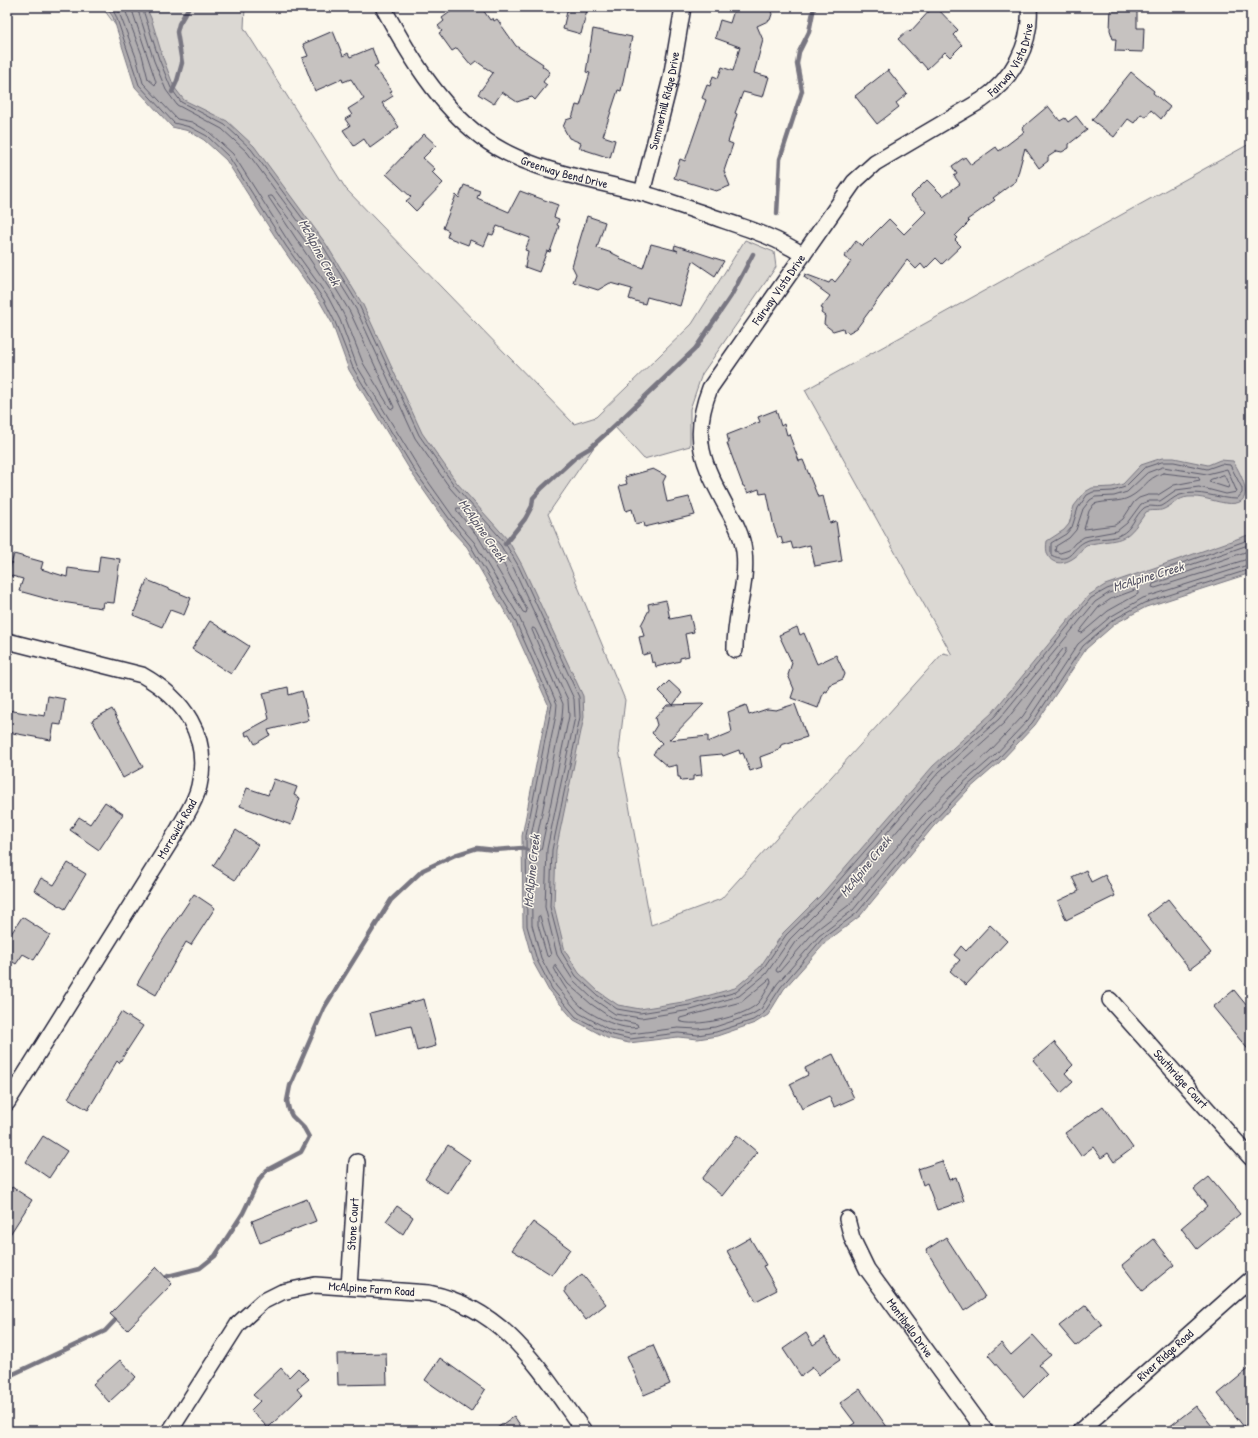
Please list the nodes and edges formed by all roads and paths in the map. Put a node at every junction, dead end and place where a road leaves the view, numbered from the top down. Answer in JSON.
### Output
{"nodes":[{"id":1,"x":683,"y":7,"type":"edge"},
{"id":2,"x":1029,"y":7,"type":"edge"},
{"id":3,"x":384,"y":9,"type":"dead end"},
{"id":4,"x":642,"y":193,"type":"junction"},
{"id":5,"x":803,"y":254,"type":"junction"},
{"id":6,"x":7,"y":641,"type":"edge"},
{"id":7,"x":735,"y":650,"type":"dead end"},
{"id":8,"x":1110,"y":1000,"type":"dead end"},
{"id":9,"x":7,"y":1103,"type":"edge"},
{"id":10,"x":1251,"y":1158,"type":"edge"},
{"id":11,"x":357,"y":1162,"type":"dead end"},
{"id":12,"x":847,"y":1219,"type":"dead end"},
{"id":13,"x":1251,"y":1279,"type":"edge"},
{"id":14,"x":349,"y":1287,"type":"junction"},
{"id":15,"x":170,"y":1431,"type":"edge"},
{"id":16,"x":584,"y":1431,"type":"edge"},
{"id":17,"x":985,"y":1431,"type":"edge"},
{"id":18,"x":1080,"y":1431,"type":"edge"}],
"edges":[{"from":1,"to":4,"type":"street","name":"Summerhill Ridge Drive"},
{"from":2,"to":5,"type":"street","name":"Fairway Vista Drive"},
{"from":3,"to":4,"type":"street","name":"Greenway Bend Drive"},
{"from":4,"to":5,"type":"street","name":"Greenway Bend Drive"},
{"from":5,"to":7,"type":"street","name":"Fairway Vista Drive"},
{"from":6,"to":9,"type":"street","name":"Morrowick Road"},
{"from":8,"to":10,"type":"street","name":"Southridge Court"},
{"from":11,"to":14,"type":"street","name":"Stone Court"},
{"from":12,"to":17,"type":"street","name":"Montibello Drive"},
{"from":13,"to":18,"type":"street","name":"River Ridge Road"},
{"from":14,"to":15,"type":"street","name":"McAlpine Farm Road"},
{"from":14,"to":16,"type":"street","name":"McAlpine Farm Road"}]}
